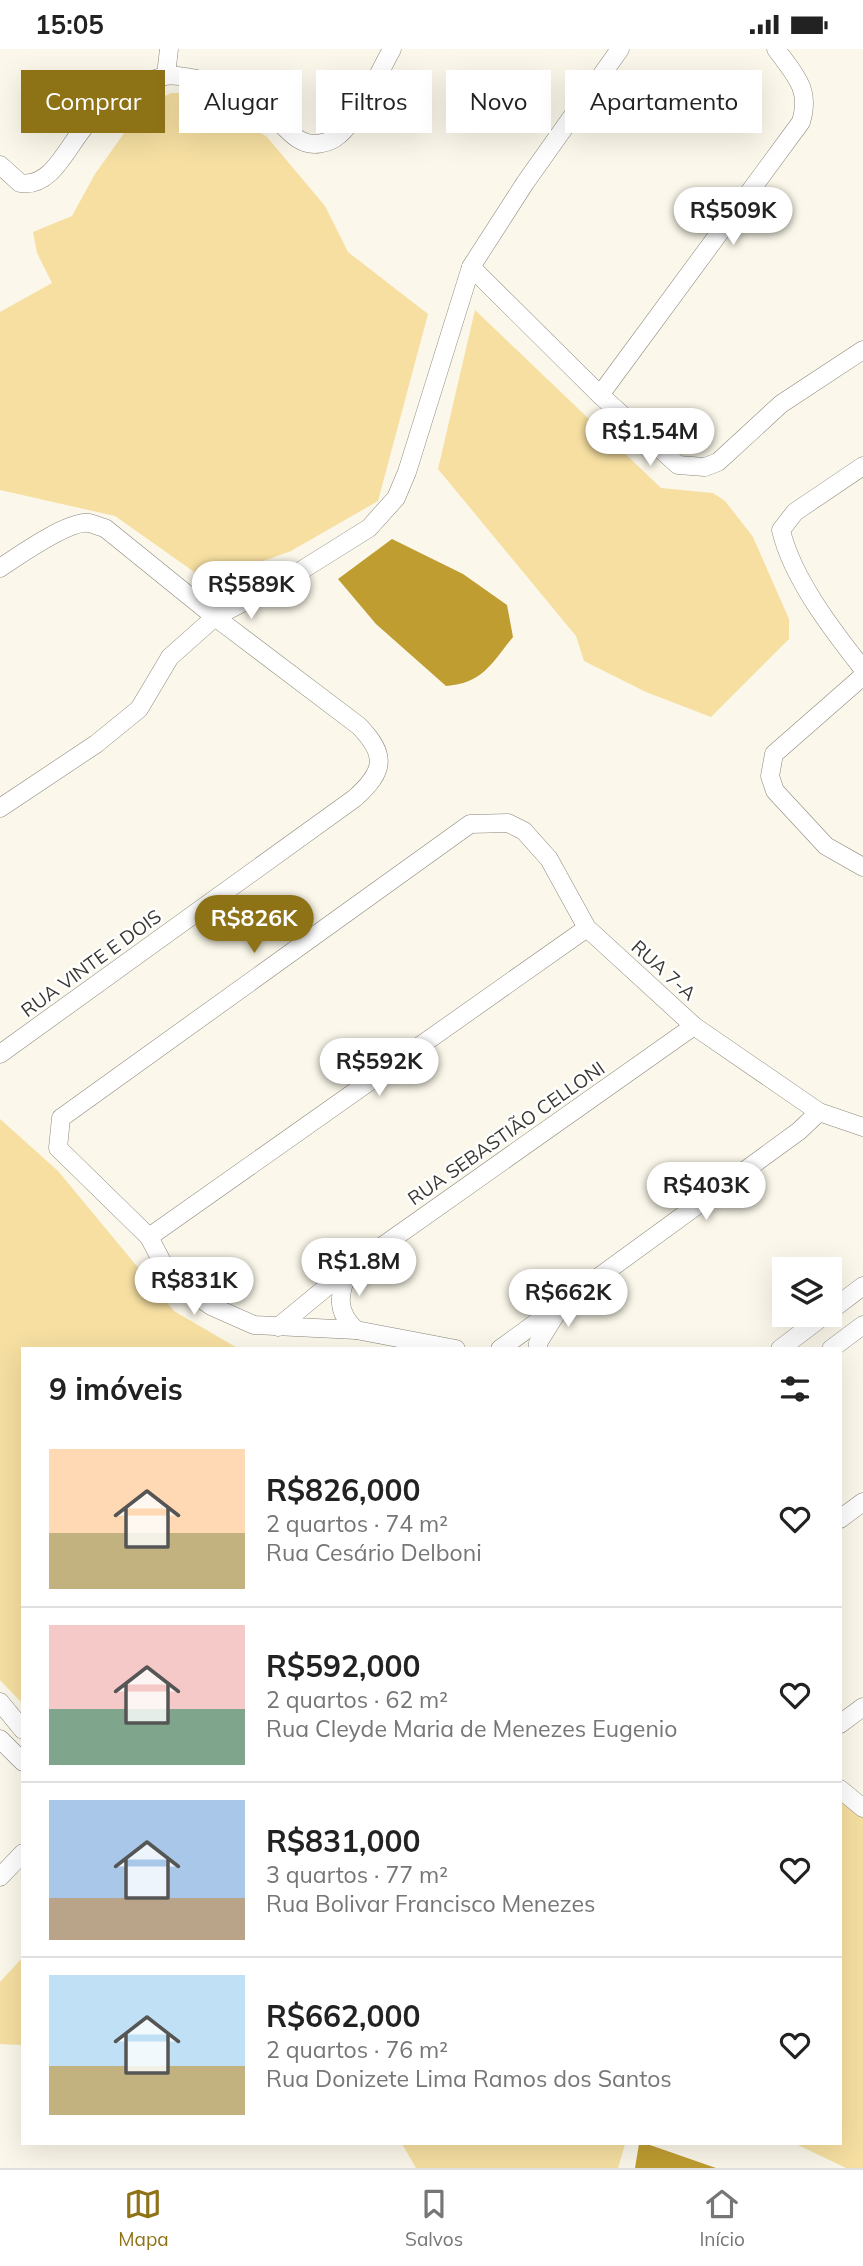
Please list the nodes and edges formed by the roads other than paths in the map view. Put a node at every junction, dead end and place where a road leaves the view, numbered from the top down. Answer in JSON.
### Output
{"nodes":[{"id":1,"x":169,"y":49,"type":"edge"},
{"id":2,"x":392,"y":49,"type":"edge"},
{"id":3,"x":620,"y":49,"type":"edge"},
{"id":4,"x":776,"y":49,"type":"edge"},
{"id":5,"x":166,"y":75,"type":"junction"},
{"id":6,"x":0,"y":165,"type":"edge"},
{"id":7,"x":471,"y":267,"type":"junction"},
{"id":8,"x":863,"y":350,"type":"edge"},
{"id":9,"x":600,"y":395,"type":"junction"},
{"id":10,"x":863,"y":466,"type":"edge"},
{"id":11,"x":0,"y":568,"type":"edge"},
{"id":12,"x":215,"y":617,"type":"junction"},
{"id":13,"x":863,"y":669,"type":"edge"},
{"id":14,"x":863,"y":676,"type":"edge"},
{"id":15,"x":0,"y":808,"type":"edge"},
{"id":16,"x":863,"y":867,"type":"edge"},
{"id":17,"x":587,"y":928,"type":"junction"},
{"id":18,"x":694,"y":1026,"type":"junction"},
{"id":19,"x":0,"y":1054,"type":"edge"},
{"id":20,"x":819,"y":1112,"type":"junction"},
{"id":21,"x":863,"y":1128,"type":"edge"},
{"id":22,"x":149,"y":1237,"type":"junction"},
{"id":23,"x":349,"y":1269,"type":"junction"},
{"id":24,"x":863,"y":1286,"type":"edge"},
{"id":25,"x":566,"y":1299,"type":"junction"},
{"id":26,"x":842,"y":1302,"type":"edge"},
{"id":27,"x":863,"y":1325,"type":"edge"},
{"id":28,"x":278,"y":1327,"type":"junction"},
{"id":29,"x":809,"y":1327,"type":"edge"},
{"id":30,"x":830,"y":1327,"type":"edge"},
{"id":31,"x":356,"y":1330,"type":"junction"},
{"id":32,"x":836,"y":1345,"type":"edge"},
{"id":33,"x":445,"y":1347,"type":"edge"},
{"id":34,"x":503,"y":1347,"type":"edge"},
{"id":35,"x":538,"y":1347,"type":"edge"},
{"id":36,"x":783,"y":1347,"type":"edge"},
{"id":37,"x":863,"y":1502,"type":"edge"},
{"id":38,"x":842,"y":1518,"type":"edge"},
{"id":39,"x":0,"y":1702,"type":"edge"},
{"id":40,"x":863,"y":1707,"type":"edge"},
{"id":41,"x":842,"y":1723,"type":"edge"},
{"id":42,"x":21,"y":1728,"type":"edge"},
{"id":43,"x":0,"y":1739,"type":"edge"},
{"id":44,"x":21,"y":1760,"type":"edge"},
{"id":45,"x":842,"y":1791,"type":"edge"},
{"id":46,"x":863,"y":1808,"type":"edge"},
{"id":47,"x":21,"y":1855,"type":"edge"},
{"id":48,"x":0,"y":1877,"type":"edge"}],
"edges":[{"from":1,"to":5,"type":"street"},
{"from":2,"to":5,"type":"street"},
{"from":3,"to":7,"type":"street"},
{"from":4,"to":9,"type":"street"},
{"from":5,"to":6,"type":"street"},
{"from":7,"to":9,"type":"street"},
{"from":7,"to":12,"type":"street"},
{"from":8,"to":9,"type":"street"},
{"from":10,"to":13,"type":"street"},
{"from":11,"to":12,"type":"street"},
{"from":12,"to":15,"type":"street"},
{"from":12,"to":19,"type":"street","name":"RUA VINTE E DOIS"},
{"from":14,"to":16,"type":"street"},
{"from":17,"to":18,"type":"street","name":"RUA 7-A"},
{"from":17,"to":22,"type":"street"},
{"from":17,"to":22,"type":"street","name":"RUA 7-A"},
{"from":18,"to":20,"type":"street","name":"RUA 7-A"},
{"from":18,"to":23,"type":"street","name":"RUA SEBASTIÃO CELLONI"},
{"from":20,"to":21,"type":"street","name":"RUA 7-A"},
{"from":20,"to":25,"type":"street"},
{"from":22,"to":28,"type":"street"},
{"from":23,"to":28,"type":"street","name":"RUA SEBASTIÃO CELLONI"},
{"from":23,"to":31,"type":"street"},
{"from":24,"to":26,"type":"street"},
{"from":25,"to":34,"type":"street"},
{"from":25,"to":35,"type":"street"},
{"from":27,"to":32,"type":"street"},
{"from":28,"to":31,"type":"street"},
{"from":29,"to":36,"type":"street"},
{"from":30,"to":32,"type":"street"},
{"from":31,"to":33,"type":"street"},
{"from":37,"to":38,"type":"street"},
{"from":39,"to":42,"type":"street"},
{"from":40,"to":41,"type":"street"},
{"from":43,"to":44,"type":"street"},
{"from":45,"to":46,"type":"street"},
{"from":47,"to":48,"type":"street"}]}
